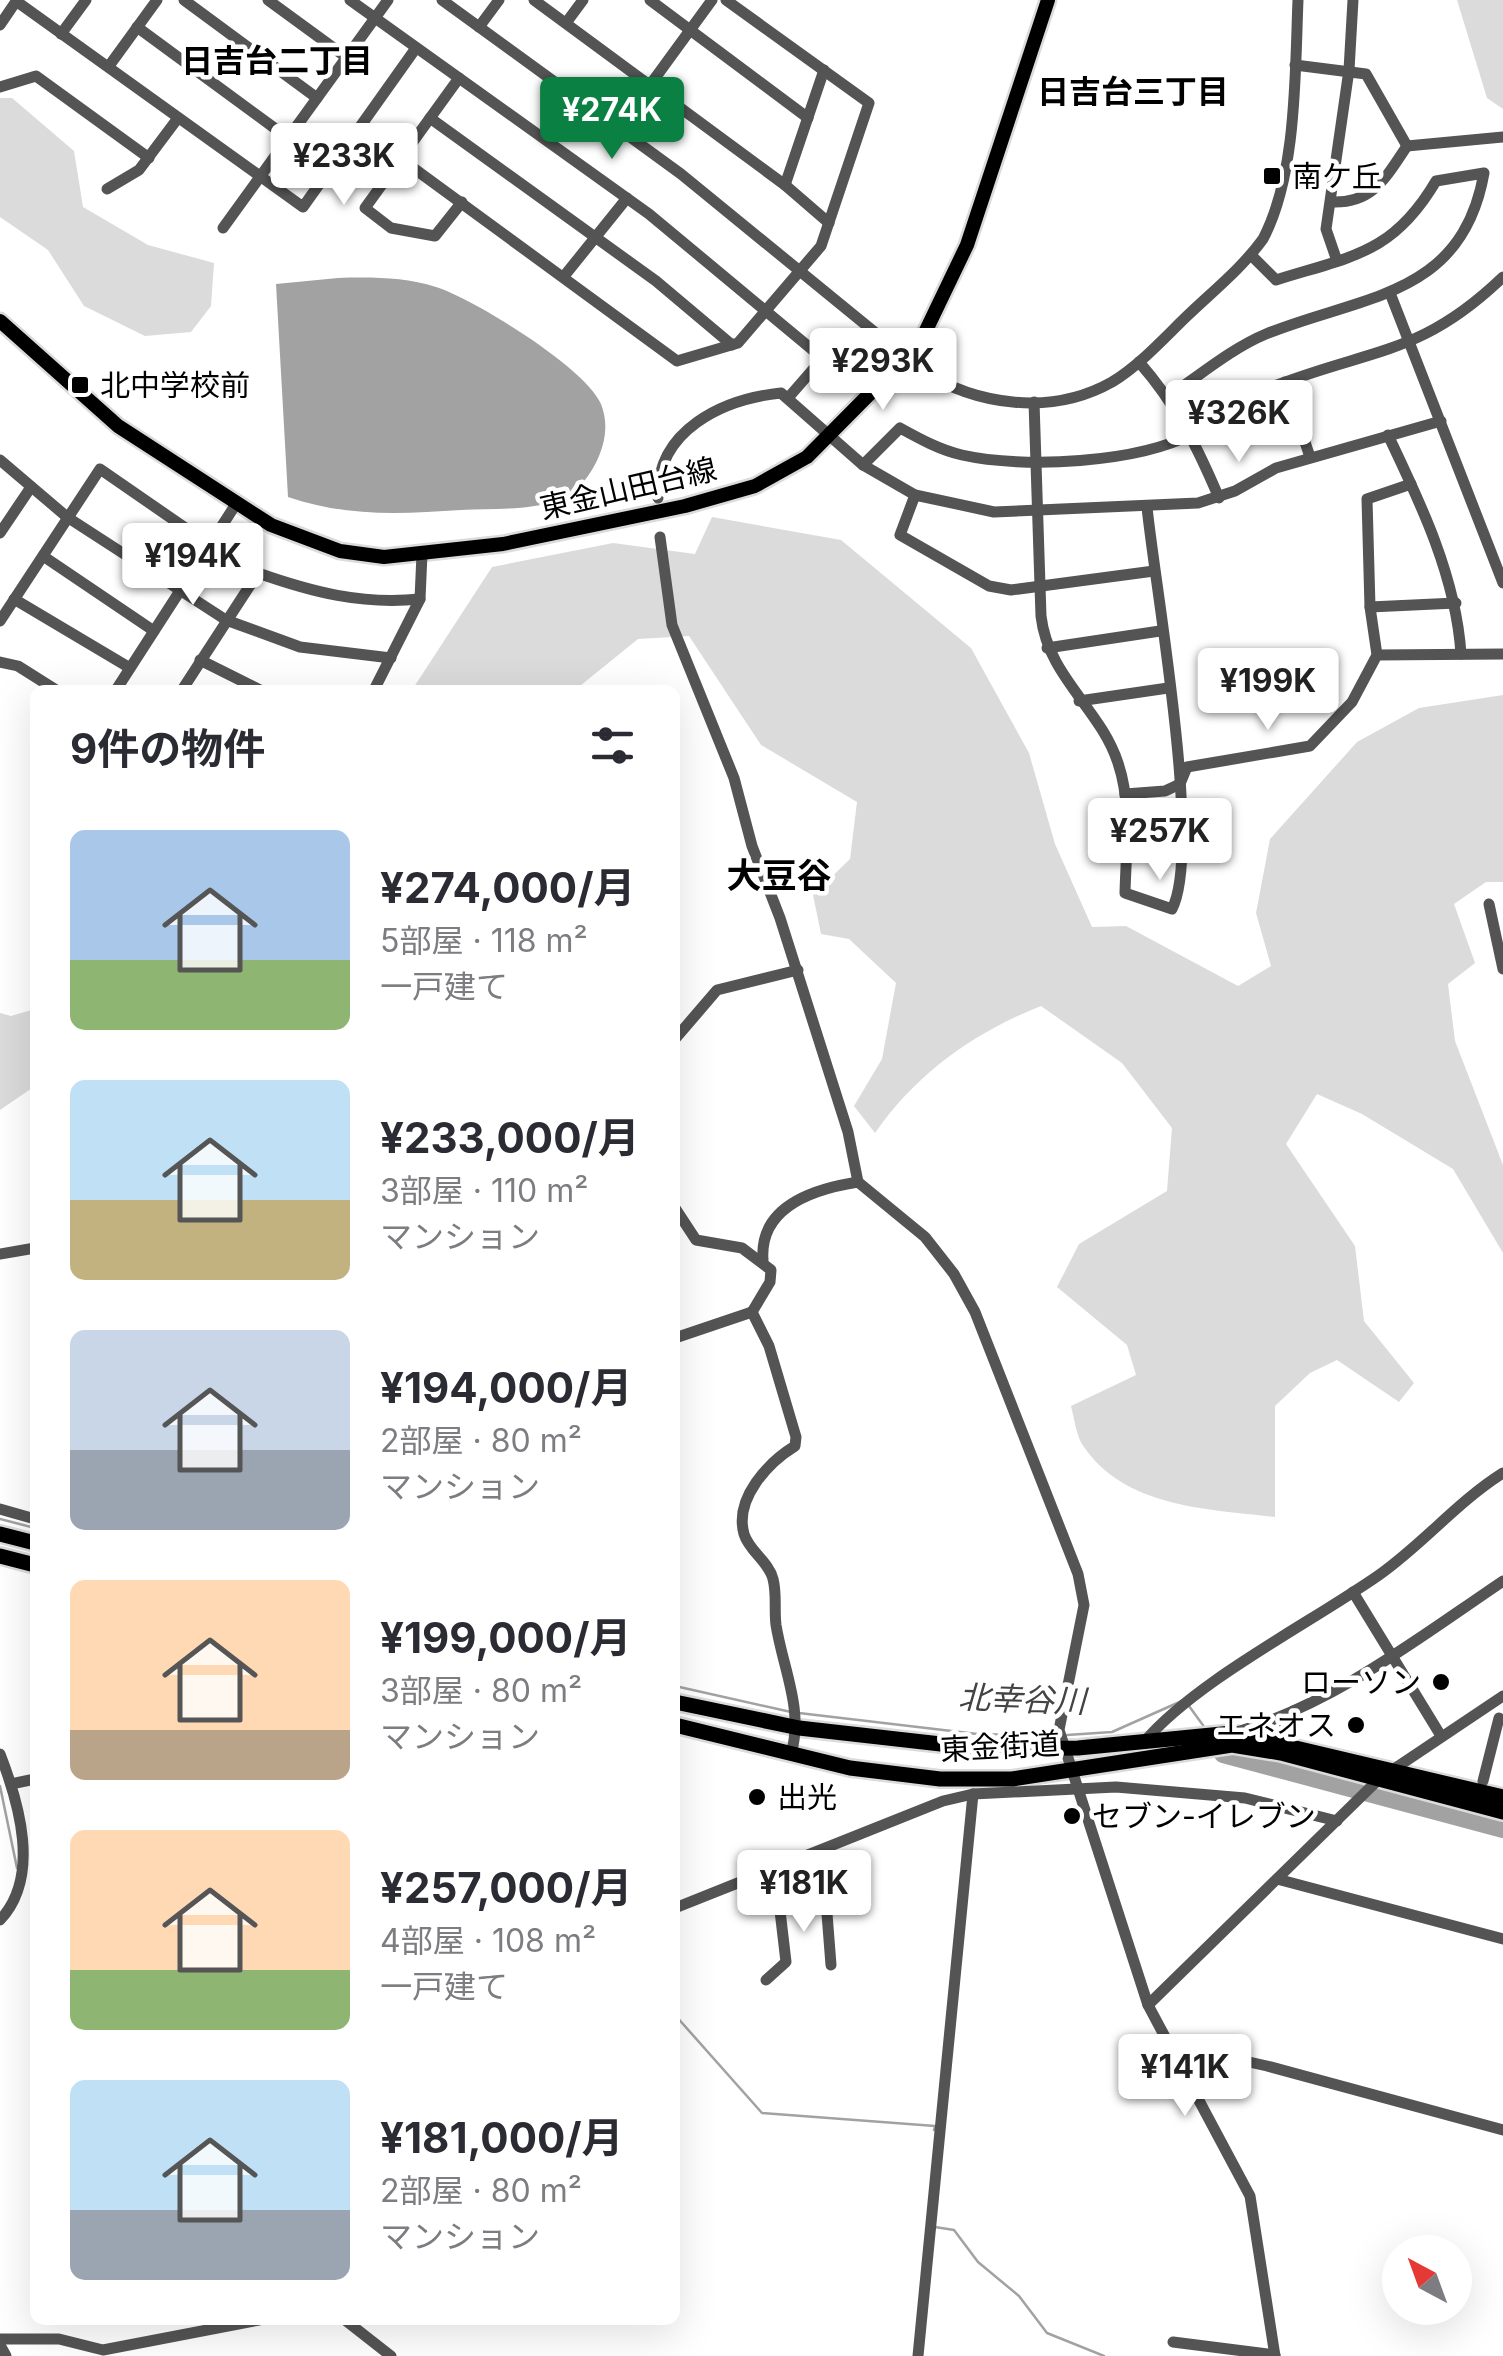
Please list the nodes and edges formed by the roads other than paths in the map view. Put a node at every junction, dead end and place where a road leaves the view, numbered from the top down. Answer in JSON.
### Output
{"nodes":[{"id":1,"x":86,"y":0,"type":"edge"},
{"id":2,"x":156,"y":0,"type":"edge"},
{"id":3,"x":184,"y":0,"type":"edge"},
{"id":4,"x":268,"y":0,"type":"edge"},
{"id":5,"x":350,"y":0,"type":"edge"},
{"id":6,"x":388,"y":0,"type":"edge"},
{"id":7,"x":442,"y":0,"type":"edge"},
{"id":8,"x":499,"y":0,"type":"edge"},
{"id":9,"x":534,"y":0,"type":"edge"},
{"id":10,"x":584,"y":0,"type":"edge"},
{"id":11,"x":650,"y":0,"type":"edge"},
{"id":12,"x":712,"y":0,"type":"edge"},
{"id":13,"x":726,"y":0,"type":"edge"},
{"id":14,"x":1048,"y":0,"type":"edge"},
{"id":15,"x":1298,"y":0,"type":"edge"},
{"id":16,"x":1352,"y":0,"type":"edge"},
{"id":17,"x":17,"y":1,"type":"edge"},
{"id":18,"x":374,"y":18,"type":"junction"},
{"id":19,"x":566,"y":23,"type":"junction"},
{"id":20,"x":0,"y":25,"type":"edge"},
{"id":21,"x":478,"y":26,"type":"junction"},
{"id":22,"x":137,"y":27,"type":"junction"},
{"id":23,"x":689,"y":33,"type":"junction"},
{"id":24,"x":61,"y":34,"type":"junction"},
{"id":25,"x":416,"y":48,"type":"junction"},
{"id":26,"x":346,"y":58,"type":"junction"},
{"id":27,"x":1295,"y":65,"type":"junction"},
{"id":28,"x":109,"y":66,"type":"junction"},
{"id":29,"x":824,"y":70,"type":"junction"},
{"id":30,"x":1349,"y":70,"type":"junction"},
{"id":31,"x":459,"y":78,"type":"junction"},
{"id":32,"x":650,"y":85,"type":"junction"},
{"id":33,"x":0,"y":87,"type":"edge"},
{"id":34,"x":316,"y":98,"type":"junction"},
{"id":35,"x":178,"y":118,"type":"junction"},
{"id":36,"x":430,"y":118,"type":"junction"},
{"id":37,"x":808,"y":118,"type":"junction"},
{"id":38,"x":360,"y":129,"type":"junction"},
{"id":39,"x":288,"y":138,"type":"junction"},
{"id":40,"x":1503,"y":138,"type":"edge"},
{"id":41,"x":1407,"y":146,"type":"junction"},
{"id":42,"x":149,"y":158,"type":"junction"},
{"id":43,"x":401,"y":158,"type":"junction"},
{"id":44,"x":260,"y":176,"type":"junction"},
{"id":45,"x":785,"y":185,"type":"junction"},
{"id":46,"x":107,"y":188,"type":"dead end"},
{"id":47,"x":627,"y":198,"type":"junction"},
{"id":48,"x":462,"y":202,"type":"junction"},
{"id":49,"x":1331,"y":202,"type":"junction"},
{"id":50,"x":829,"y":223,"type":"junction"},
{"id":51,"x":223,"y":228,"type":"dead end"},
{"id":52,"x":594,"y":236,"type":"junction"},
{"id":53,"x":1250,"y":256,"type":"junction"},
{"id":54,"x":1337,"y":260,"type":"junction"},
{"id":55,"x":802,"y":270,"type":"junction"},
{"id":56,"x":565,"y":275,"type":"junction"},
{"id":57,"x":1503,"y":277,"type":"edge"},
{"id":58,"x":1390,"y":293,"type":"junction"},
{"id":59,"x":768,"y":310,"type":"junction"},
{"id":60,"x":0,"y":322,"type":"edge"},
{"id":61,"x":1410,"y":344,"type":"junction"},
{"id":62,"x":732,"y":345,"type":"junction"},
{"id":63,"x":822,"y":358,"type":"junction"},
{"id":64,"x":907,"y":359,"type":"junction"},
{"id":65,"x":1139,"y":362,"type":"junction"},
{"id":66,"x":838,"y":371,"type":"dead end"},
{"id":67,"x":1286,"y":382,"type":"junction"},
{"id":68,"x":1169,"y":396,"type":"junction"},
{"id":69,"x":788,"y":398,"type":"junction"},
{"id":70,"x":1034,"y":402,"type":"junction"},
{"id":71,"x":1441,"y":420,"type":"junction"},
{"id":72,"x":1192,"y":434,"type":"junction"},
{"id":73,"x":1388,"y":435,"type":"junction"},
{"id":74,"x":828,"y":438,"type":"junction"},
{"id":75,"x":1310,"y":457,"type":"junction"},
{"id":76,"x":0,"y":460,"type":"edge"},
{"id":77,"x":1035,"y":460,"type":"junction"},
{"id":78,"x":863,"y":465,"type":"junction"},
{"id":79,"x":1412,"y":484,"type":"junction"},
{"id":80,"x":31,"y":486,"type":"junction"},
{"id":81,"x":915,"y":495,"type":"junction"},
{"id":82,"x":658,"y":498,"type":"dead end"},
{"id":83,"x":1219,"y":498,"type":"junction"},
{"id":84,"x":236,"y":504,"type":"junction"},
{"id":85,"x":1147,"y":507,"type":"junction"},
{"id":86,"x":1037,"y":510,"type":"junction"},
{"id":87,"x":67,"y":516,"type":"junction"},
{"id":88,"x":0,"y":533,"type":"edge"},
{"id":89,"x":660,"y":538,"type":"dead end"},
{"id":90,"x":210,"y":545,"type":"junction"},
{"id":91,"x":422,"y":554,"type":"junction"},
{"id":92,"x":43,"y":556,"type":"junction"},
{"id":93,"x":1154,"y":570,"type":"junction"},
{"id":94,"x":1503,"y":579,"type":"edge"},
{"id":95,"x":1041,"y":588,"type":"junction"},
{"id":96,"x":180,"y":590,"type":"junction"},
{"id":97,"x":14,"y":598,"type":"junction"},
{"id":98,"x":420,"y":599,"type":"junction"},
{"id":99,"x":1456,"y":603,"type":"junction"},
{"id":100,"x":1370,"y":607,"type":"junction"},
{"id":101,"x":0,"y":620,"type":"edge"},
{"id":102,"x":226,"y":620,"type":"junction"},
{"id":103,"x":154,"y":631,"type":"junction"},
{"id":104,"x":1160,"y":631,"type":"junction"},
{"id":105,"x":1047,"y":648,"type":"junction"},
{"id":106,"x":1461,"y":654,"type":"junction"},
{"id":107,"x":1503,"y":654,"type":"edge"},
{"id":108,"x":1377,"y":655,"type":"junction"},
{"id":109,"x":391,"y":658,"type":"junction"},
{"id":110,"x":200,"y":660,"type":"junction"},
{"id":111,"x":0,"y":662,"type":"edge"},
{"id":112,"x":130,"y":668,"type":"junction"},
{"id":113,"x":48,"y":685,"type":"edge"},
{"id":114,"x":119,"y":685,"type":"edge"},
{"id":115,"x":185,"y":685,"type":"edge"},
{"id":116,"x":250,"y":685,"type":"edge"},
{"id":117,"x":377,"y":685,"type":"edge"},
{"id":118,"x":1168,"y":688,"type":"junction"},
{"id":119,"x":1079,"y":701,"type":"junction"},
{"id":120,"x":1180,"y":784,"type":"junction"},
{"id":121,"x":1125,"y":794,"type":"junction"},
{"id":122,"x":1489,"y":904,"type":"dead end"},
{"id":123,"x":798,"y":970,"type":"junction"},
{"id":124,"x":1503,"y":970,"type":"edge"},
{"id":125,"x":680,"y":1033,"type":"edge"},
{"id":126,"x":858,"y":1182,"type":"junction"},
{"id":127,"x":680,"y":1216,"type":"edge"},
{"id":128,"x":30,"y":1249,"type":"edge"},
{"id":129,"x":0,"y":1254,"type":"edge"},
{"id":130,"x":763,"y":1260,"type":"junction"},
{"id":131,"x":752,"y":1312,"type":"junction"},
{"id":132,"x":680,"y":1336,"type":"edge"},
{"id":133,"x":1503,"y":1474,"type":"edge"},
{"id":134,"x":0,"y":1509,"type":"edge"},
{"id":135,"x":30,"y":1518,"type":"edge"},
{"id":136,"x":0,"y":1534,"type":"edge"},
{"id":137,"x":30,"y":1542,"type":"edge"},
{"id":138,"x":0,"y":1556,"type":"edge"},
{"id":139,"x":30,"y":1564,"type":"edge"},
{"id":140,"x":1503,"y":1581,"type":"edge"},
{"id":141,"x":1353,"y":1592,"type":"junction"},
{"id":142,"x":1392,"y":1658,"type":"junction"},
{"id":143,"x":1503,"y":1696,"type":"edge"},
{"id":144,"x":680,"y":1703,"type":"edge"},
{"id":145,"x":1293,"y":1710,"type":"junction"},
{"id":146,"x":1478,"y":1712,"type":"junction"},
{"id":147,"x":1501,"y":1719,"type":"edge"},
{"id":148,"x":680,"y":1726,"type":"edge"},
{"id":149,"x":799,"y":1728,"type":"junction"},
{"id":150,"x":1232,"y":1734,"type":"junction"},
{"id":151,"x":1441,"y":1736,"type":"junction"},
{"id":152,"x":1144,"y":1742,"type":"junction"},
{"id":153,"x":1282,"y":1748,"type":"junction"},
{"id":154,"x":1064,"y":1749,"type":"junction"},
{"id":155,"x":0,"y":1754,"type":"edge"},
{"id":156,"x":791,"y":1754,"type":"junction"},
{"id":157,"x":1393,"y":1768,"type":"junction"},
{"id":158,"x":1070,"y":1770,"type":"junction"},
{"id":159,"x":940,"y":1779,"type":"junction"},
{"id":160,"x":1380,"y":1779,"type":"junction"},
{"id":161,"x":30,"y":1780,"type":"edge"},
{"id":162,"x":1483,"y":1781,"type":"dead end"},
{"id":163,"x":12,"y":1784,"type":"junction"},
{"id":164,"x":1078,"y":1791,"type":"junction"},
{"id":165,"x":974,"y":1794,"type":"junction"},
{"id":166,"x":1503,"y":1797,"type":"edge"},
{"id":167,"x":942,"y":1801,"type":"junction"},
{"id":168,"x":1503,"y":1812,"type":"edge"},
{"id":169,"x":1337,"y":1821,"type":"junction"},
{"id":170,"x":822,"y":1850,"type":"junction"},
{"id":171,"x":775,"y":1868,"type":"junction"},
{"id":172,"x":1277,"y":1879,"type":"junction"},
{"id":173,"x":680,"y":1906,"type":"edge"},
{"id":174,"x":0,"y":1920,"type":"edge"},
{"id":175,"x":1503,"y":1939,"type":"edge"},
{"id":176,"x":831,"y":1965,"type":"dead end"},
{"id":177,"x":766,"y":1980,"type":"dead end"},
{"id":178,"x":1148,"y":2005,"type":"junction"},
{"id":179,"x":1173,"y":2052,"type":"junction"},
{"id":180,"x":1503,"y":2130,"type":"edge"},
{"id":181,"x":233,"y":2325,"type":"edge"},
{"id":182,"x":351,"y":2325,"type":"edge"},
{"id":183,"x":0,"y":2342,"type":"edge"},
{"id":184,"x":1173,"y":2342,"type":"dead end"},
{"id":185,"x":1198,"y":2351,"type":"edge"},
{"id":186,"x":1275,"y":2355,"type":"edge"},
{"id":187,"x":6,"y":2356,"type":"edge"},
{"id":188,"x":391,"y":2356,"type":"edge"},
{"id":189,"x":918,"y":2356,"type":"edge"}],
"edges":[{"from":1,"to":24,"type":"street"},
{"from":2,"to":22,"type":"street"},
{"from":3,"to":34,"type":"street"},
{"from":4,"to":26,"type":"street"},
{"from":5,"to":18,"type":"street"},
{"from":6,"to":18,"type":"street"},
{"from":7,"to":21,"type":"street"},
{"from":8,"to":21,"type":"street"},
{"from":9,"to":19,"type":"street"},
{"from":10,"to":19,"type":"street"},
{"from":11,"to":23,"type":"street"},
{"from":12,"to":23,"type":"street"},
{"from":13,"to":29,"type":"street"},
{"from":14,"to":64,"type":"main road","name":"東金山田台線"},
{"from":15,"to":27,"type":"street"},
{"from":16,"to":30,"type":"street"},
{"from":17,"to":20,"type":"street"},
{"from":17,"to":24,"type":"street"},
{"from":18,"to":25,"type":"street"},
{"from":18,"to":26,"type":"street"},
{"from":19,"to":32,"type":"street"},
{"from":21,"to":55,"type":"street"},
{"from":22,"to":28,"type":"street"},
{"from":22,"to":39,"type":"street"},
{"from":23,"to":32,"type":"street"},
{"from":23,"to":37,"type":"street"},
{"from":24,"to":28,"type":"street"},
{"from":25,"to":31,"type":"street"},
{"from":25,"to":38,"type":"street"},
{"from":26,"to":34,"type":"street"},
{"from":27,"to":30,"type":"street"},
{"from":27,"to":53,"type":"street"},
{"from":28,"to":35,"type":"street"},
{"from":29,"to":37,"type":"street"},
{"from":29,"to":50,"type":"street"},
{"from":30,"to":41,"type":"street"},
{"from":30,"to":49,"type":"street"},
{"from":31,"to":36,"type":"street"},
{"from":31,"to":47,"type":"street"},
{"from":32,"to":45,"type":"street"},
{"from":33,"to":42,"type":"street"},
{"from":34,"to":39,"type":"street"},
{"from":35,"to":42,"type":"street"},
{"from":35,"to":44,"type":"street"},
{"from":36,"to":43,"type":"street"},
{"from":36,"to":52,"type":"street"},
{"from":37,"to":45,"type":"street"},
{"from":38,"to":43,"type":"street"},
{"from":38,"to":44,"type":"street"},
{"from":39,"to":44,"type":"street"},
{"from":40,"to":41,"type":"street"},
{"from":41,"to":49,"type":"street"},
{"from":42,"to":46,"type":"street"},
{"from":43,"to":48,"type":"street"},
{"from":43,"to":48,"type":"street"},
{"from":44,"to":51,"type":"street"},
{"from":45,"to":50,"type":"street"},
{"from":47,"to":52,"type":"street"},
{"from":47,"to":59,"type":"street"},
{"from":48,"to":56,"type":"street"},
{"from":49,"to":54,"type":"street"},
{"from":50,"to":55,"type":"street"},
{"from":52,"to":56,"type":"street"},
{"from":52,"to":62,"type":"street"},
{"from":53,"to":54,"type":"street"},
{"from":53,"to":65,"type":"street"},
{"from":54,"to":58,"type":"street"},
{"from":55,"to":59,"type":"street"},
{"from":55,"to":64,"type":"street"},
{"from":56,"to":62,"type":"street"},
{"from":57,"to":61,"type":"street"},
{"from":58,"to":61,"type":"street"},
{"from":58,"to":68,"type":"street"},
{"from":59,"to":62,"type":"street"},
{"from":59,"to":63,"type":"street"},
{"from":60,"to":84,"type":"main road","name":"東金山田台線"},
{"from":61,"to":67,"type":"street"},
{"from":61,"to":71,"type":"street"},
{"from":63,"to":66,"type":"street"},
{"from":63,"to":69,"type":"street"},
{"from":64,"to":70,"type":"street"},
{"from":64,"to":74,"type":"main road","name":"東金山田台線"},
{"from":65,"to":68,"type":"street"},
{"from":65,"to":70,"type":"street"},
{"from":67,"to":72,"type":"street"},
{"from":67,"to":75,"type":"street"},
{"from":68,"to":72,"type":"street"},
{"from":69,"to":74,"type":"street"},
{"from":69,"to":82,"type":"street"},
{"from":70,"to":77,"type":"street"},
{"from":71,"to":73,"type":"street"},
{"from":71,"to":94,"type":"street"},
{"from":72,"to":77,"type":"street"},
{"from":72,"to":83,"type":"street"},
{"from":73,"to":75,"type":"street"},
{"from":73,"to":79,"type":"street"},
{"from":74,"to":78,"type":"street"},
{"from":74,"to":91,"type":"main road","name":"東金山田台線"},
{"from":75,"to":83,"type":"street"},
{"from":76,"to":80,"type":"street"},
{"from":77,"to":78,"type":"street"},
{"from":77,"to":86,"type":"street"},
{"from":78,"to":81,"type":"street"},
{"from":79,"to":99,"type":"street"},
{"from":79,"to":100,"type":"street"},
{"from":80,"to":87,"type":"street"},
{"from":80,"to":88,"type":"street"},
{"from":81,"to":86,"type":"street"},
{"from":81,"to":95,"type":"street"},
{"from":83,"to":85,"type":"street"},
{"from":84,"to":90,"type":"street"},
{"from":84,"to":91,"type":"main road","name":"東金山田台線"},
{"from":85,"to":86,"type":"street"},
{"from":85,"to":93,"type":"street"},
{"from":86,"to":95,"type":"street"},
{"from":87,"to":90,"type":"street"},
{"from":87,"to":92,"type":"street"},
{"from":87,"to":96,"type":"street"},
{"from":89,"to":123,"type":"street"},
{"from":90,"to":96,"type":"street"},
{"from":91,"to":98,"type":"street"},
{"from":92,"to":97,"type":"street"},
{"from":92,"to":103,"type":"street"},
{"from":93,"to":95,"type":"street"},
{"from":93,"to":104,"type":"street"},
{"from":95,"to":105,"type":"street"},
{"from":96,"to":102,"type":"street"},
{"from":96,"to":103,"type":"street"},
{"from":97,"to":101,"type":"street"},
{"from":97,"to":112,"type":"street"},
{"from":98,"to":102,"type":"street"},
{"from":98,"to":109,"type":"street"},
{"from":99,"to":100,"type":"street"},
{"from":99,"to":106,"type":"street"},
{"from":100,"to":108,"type":"street"},
{"from":102,"to":109,"type":"street"},
{"from":102,"to":110,"type":"street"},
{"from":103,"to":112,"type":"street"},
{"from":104,"to":105,"type":"street"},
{"from":104,"to":118,"type":"street"},
{"from":105,"to":119,"type":"street"},
{"from":106,"to":107,"type":"street"},
{"from":106,"to":108,"type":"street"},
{"from":108,"to":120,"type":"street"},
{"from":109,"to":117,"type":"street"},
{"from":110,"to":115,"type":"street"},
{"from":110,"to":116,"type":"street"},
{"from":111,"to":113,"type":"street"},
{"from":112,"to":114,"type":"street"},
{"from":118,"to":119,"type":"street"},
{"from":118,"to":120,"type":"street"},
{"from":119,"to":121,"type":"street"},
{"from":120,"to":121,"type":"street"},
{"from":120,"to":121,"type":"street"},
{"from":122,"to":124,"type":"street"},
{"from":123,"to":125,"type":"street"},
{"from":123,"to":126,"type":"street"},
{"from":126,"to":130,"type":"street"},
{"from":126,"to":154,"type":"street"},
{"from":127,"to":130,"type":"street"},
{"from":128,"to":129,"type":"street"},
{"from":130,"to":131,"type":"street"},
{"from":131,"to":132,"type":"street"},
{"from":131,"to":149,"type":"street"},
{"from":133,"to":141,"type":"street"},
{"from":134,"to":135,"type":"street"},
{"from":136,"to":137,"type":"highway"},
{"from":138,"to":139,"type":"highway"},
{"from":140,"to":142,"type":"street"},
{"from":141,"to":142,"type":"street"},
{"from":141,"to":152,"type":"street"},
{"from":142,"to":145,"type":"street"},
{"from":142,"to":151,"type":"street"},
{"from":143,"to":146,"type":"street"},
{"from":144,"to":149,"type":"highway","name":"東金街道"},
{"from":145,"to":150,"type":"street"},
{"from":145,"to":153,"type":"street"},
{"from":146,"to":147,"type":"street"},
{"from":146,"to":151,"type":"street"},
{"from":147,"to":162,"type":"street"},
{"from":148,"to":156,"type":"highway","name":"東金街道"},
{"from":149,"to":154,"type":"highway","name":"東金街道"},
{"from":149,"to":156,"type":"street"},
{"from":150,"to":152,"type":"highway","name":"東金街道"},
{"from":150,"to":153,"type":"highway","name":"東金街道"},
{"from":151,"to":157,"type":"street"},
{"from":152,"to":154,"type":"highway","name":"東金街道"},
{"from":153,"to":157,"type":"highway","name":"東金街道"},
{"from":153,"to":158,"type":"highway","name":"東金街道"},
{"from":153,"to":160,"type":"highway","name":"東金街道"},
{"from":154,"to":158,"type":"street"},
{"from":155,"to":163,"type":"street"},
{"from":156,"to":159,"type":"highway","name":"東金街道"},
{"from":157,"to":160,"type":"street"},
{"from":157,"to":166,"type":"highway","name":"東金街道"},
{"from":158,"to":159,"type":"highway","name":"東金街道"},
{"from":158,"to":164,"type":"street"},
{"from":159,"to":167,"type":"street"},
{"from":160,"to":168,"type":"highway","name":"東金街道"},
{"from":160,"to":169,"type":"street"},
{"from":161,"to":163,"type":"street"},
{"from":163,"to":174,"type":"street"},
{"from":164,"to":165,"type":"street"},
{"from":164,"to":169,"type":"street"},
{"from":164,"to":178,"type":"street"},
{"from":165,"to":167,"type":"street"},
{"from":165,"to":189,"type":"street"},
{"from":167,"to":170,"type":"street"},
{"from":169,"to":172,"type":"street"},
{"from":170,"to":171,"type":"street"},
{"from":170,"to":176,"type":"street"},
{"from":171,"to":173,"type":"street"},
{"from":171,"to":177,"type":"street"},
{"from":172,"to":175,"type":"street"},
{"from":172,"to":178,"type":"street"},
{"from":178,"to":179,"type":"street"},
{"from":179,"to":180,"type":"street"},
{"from":179,"to":186,"type":"street"},
{"from":181,"to":183,"type":"street"},
{"from":182,"to":188,"type":"street"},
{"from":183,"to":187,"type":"street"},
{"from":184,"to":185,"type":"street"},
{"from":185,"to":186,"type":"street"}]}
